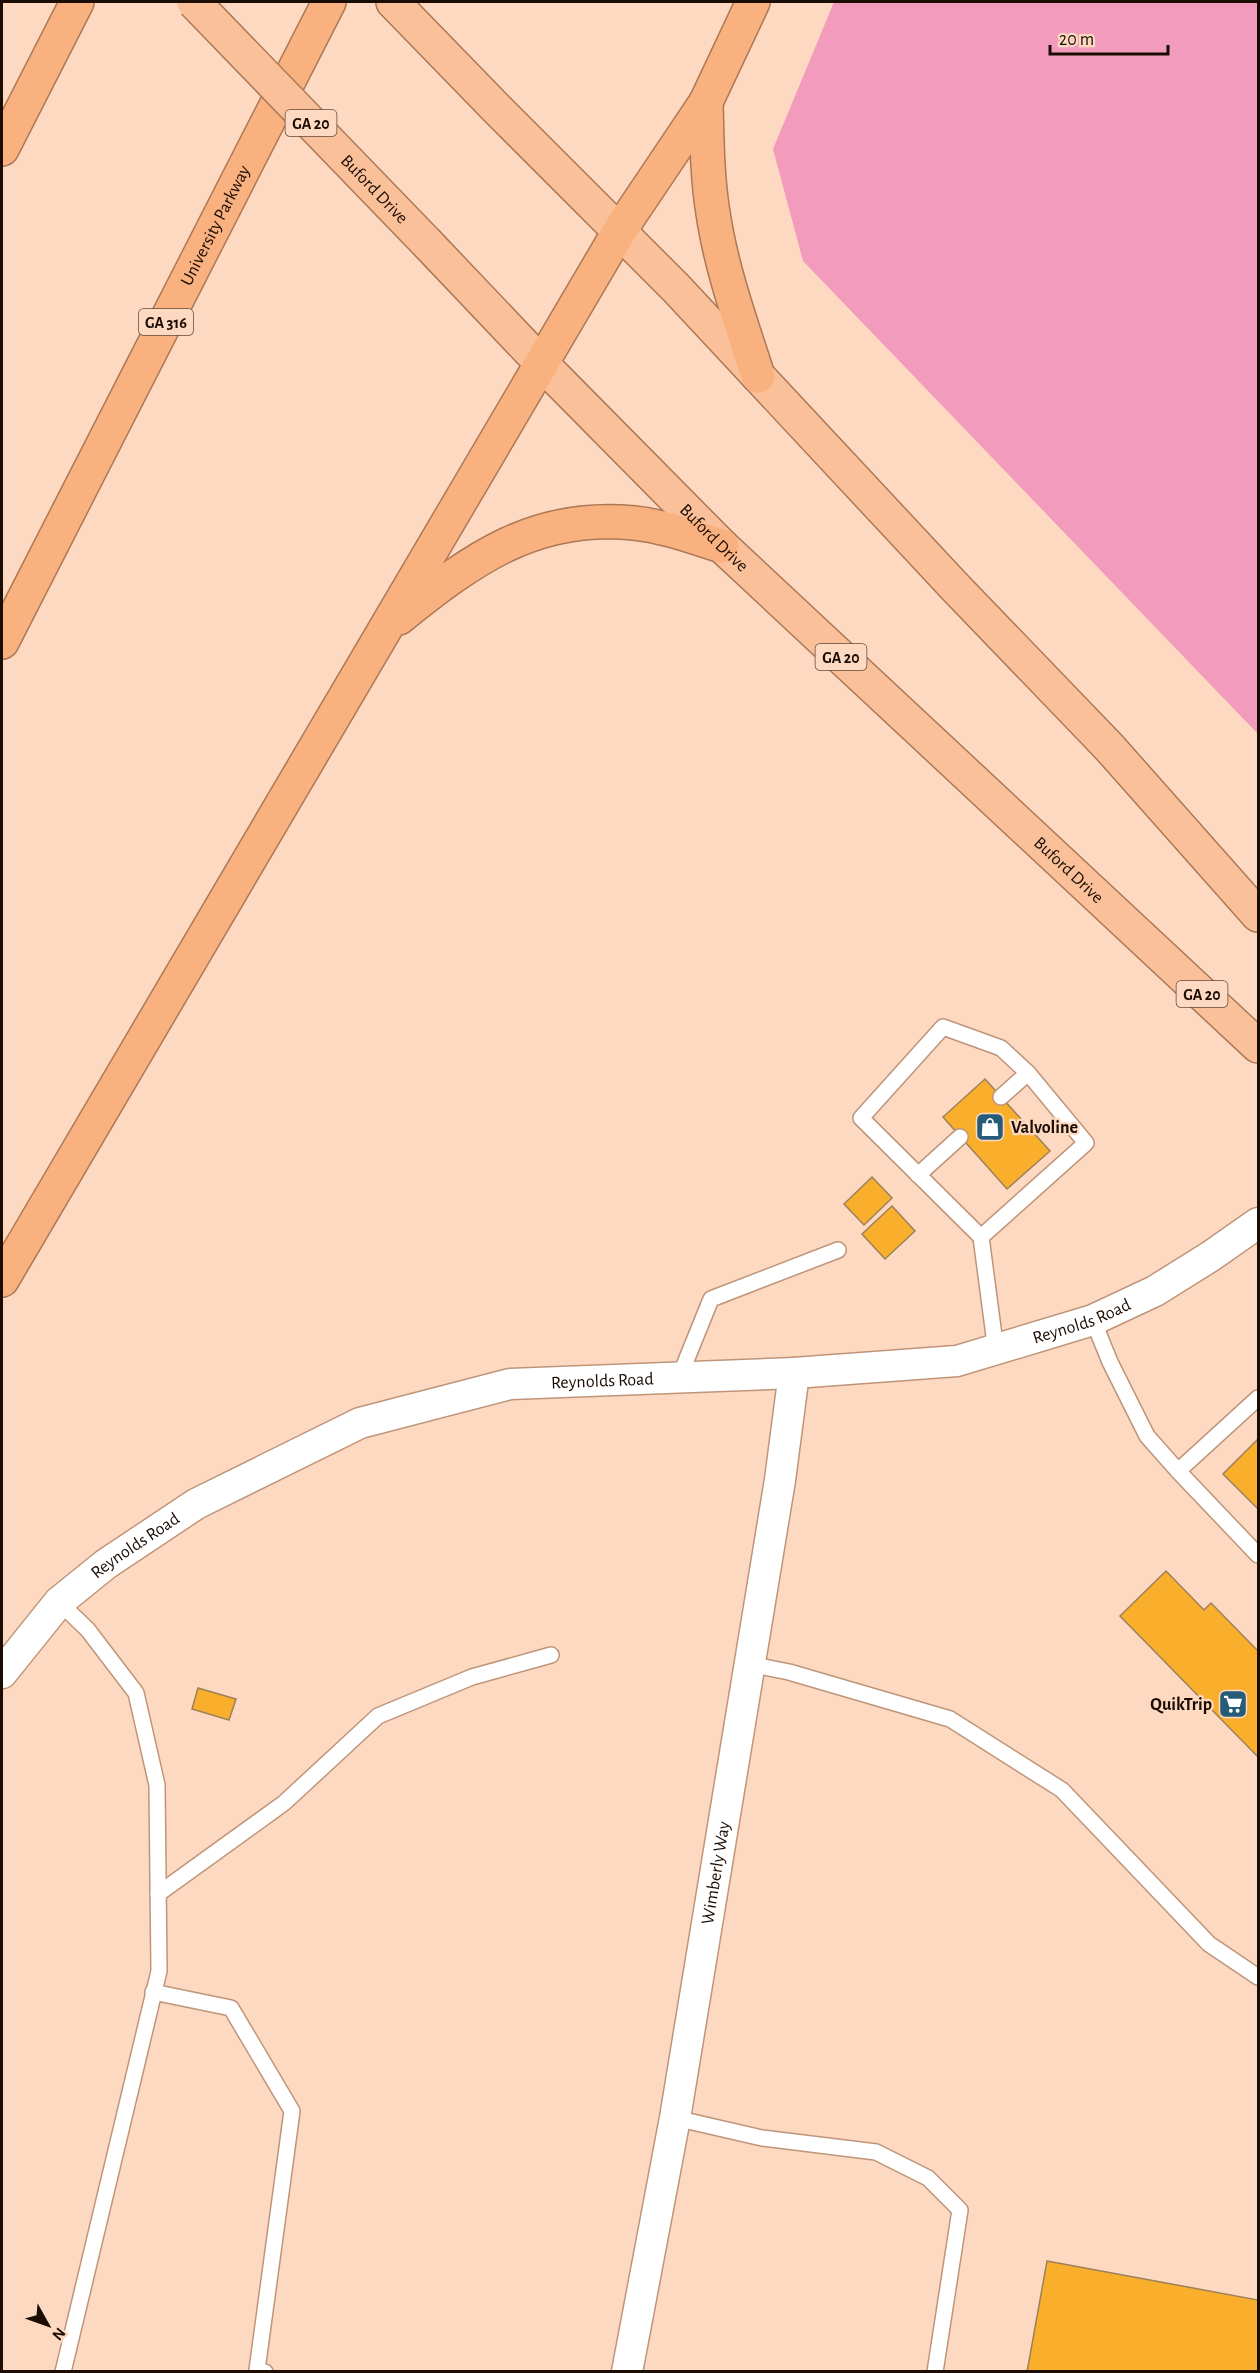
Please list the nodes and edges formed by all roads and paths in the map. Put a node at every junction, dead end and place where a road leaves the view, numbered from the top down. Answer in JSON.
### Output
{"nodes":[{"id":1,"x":77,"y":2,"type":"edge"},
{"id":2,"x":194,"y":2,"type":"edge"},
{"id":3,"x":329,"y":2,"type":"edge"},
{"id":4,"x":393,"y":2,"type":"edge"},
{"id":5,"x":753,"y":2,"type":"edge"},
{"id":6,"x":706,"y":102,"type":"junction"},
{"id":7,"x":2,"y":149,"type":"edge"},
{"id":8,"x":620,"y":230,"type":"junction"},
{"id":9,"x":542,"y":364,"type":"junction"},
{"id":10,"x":758,"y":376,"type":"junction"},
{"id":11,"x":722,"y":546,"type":"junction"},
{"id":12,"x":381,"y":632,"type":"junction"},
{"id":13,"x":2,"y":642,"type":"edge"},
{"id":14,"x":1258,"y":915,"type":"edge"},
{"id":15,"x":1258,"y":1046,"type":"edge"},
{"id":16,"x":1028,"y":1074,"type":"junction"},
{"id":17,"x":1001,"y":1097,"type":"dead end"},
{"id":18,"x":960,"y":1137,"type":"dead end"},
{"id":19,"x":918,"y":1175,"type":"junction"},
{"id":20,"x":1258,"y":1223,"type":"edge"},
{"id":21,"x":981,"y":1237,"type":"junction"},
{"id":22,"x":838,"y":1250,"type":"dead end"},
{"id":23,"x":2,"y":1280,"type":"edge"},
{"id":24,"x":1093,"y":1320,"type":"junction"},
{"id":25,"x":996,"y":1351,"type":"junction"},
{"id":26,"x":794,"y":1373,"type":"junction"},
{"id":27,"x":679,"y":1378,"type":"junction"},
{"id":28,"x":1258,"y":1398,"type":"edge"},
{"id":29,"x":1178,"y":1471,"type":"junction"},
{"id":30,"x":1258,"y":1555,"type":"edge"},
{"id":31,"x":59,"y":1602,"type":"junction"},
{"id":32,"x":551,"y":1655,"type":"dead end"},
{"id":33,"x":749,"y":1664,"type":"junction"},
{"id":34,"x":2,"y":1673,"type":"edge"},
{"id":35,"x":158,"y":1894,"type":"junction"},
{"id":36,"x":1258,"y":1977,"type":"edge"},
{"id":37,"x":153,"y":1992,"type":"junction"},
{"id":38,"x":675,"y":2118,"type":"junction"},
{"id":39,"x":260,"y":2371,"type":"edge"},
{"id":40,"x":63,"y":2372,"type":"edge"},
{"id":41,"x":627,"y":2372,"type":"edge"},
{"id":42,"x":935,"y":2372,"type":"edge"}],
"edges":[{"from":1,"to":7,"type":"highway"},
{"from":2,"to":9,"type":"highway","name":"Buford Drive","number":"GA 20","bridge":true},
{"from":3,"to":13,"type":"highway","name":"University Parkway","number":"GA 316"},
{"from":4,"to":8,"type":"highway"},
{"from":5,"to":6,"type":"highway"},
{"from":6,"to":8,"type":"highway"},
{"from":6,"to":10,"type":"highway"},
{"from":8,"to":9,"type":"highway"},
{"from":8,"to":10,"type":"highway"},
{"from":9,"to":11,"type":"highway","name":"Buford Drive","number":"GA 20"},
{"from":9,"to":12,"type":"highway"},
{"from":10,"to":14,"type":"highway"},
{"from":11,"to":12,"type":"highway"},
{"from":11,"to":15,"type":"highway","name":"Buford Drive","number":"GA 20"},
{"from":12,"to":23,"type":"highway"},
{"from":16,"to":17,"type":"lane"},
{"from":16,"to":19,"type":"lane"},
{"from":16,"to":21,"type":"lane"},
{"from":18,"to":19,"type":"lane"},
{"from":19,"to":21,"type":"lane"},
{"from":20,"to":24,"type":"street","name":"Reynolds Road"},
{"from":21,"to":25,"type":"lane"},
{"from":22,"to":27,"type":"lane"},
{"from":24,"to":25,"type":"street","name":"Reynolds Road"},
{"from":24,"to":29,"type":"lane"},
{"from":25,"to":26,"type":"street","name":"Reynolds Road"},
{"from":26,"to":27,"type":"street","name":"Reynolds Road"},
{"from":26,"to":33,"type":"street","name":"Wimberly Way"},
{"from":27,"to":31,"type":"street","name":"Reynolds Road"},
{"from":28,"to":29,"type":"lane"},
{"from":29,"to":30,"type":"lane"},
{"from":31,"to":34,"type":"street","name":"Reynolds Road"},
{"from":31,"to":35,"type":"lane"},
{"from":32,"to":35,"type":"lane"},
{"from":33,"to":36,"type":"lane"},
{"from":33,"to":38,"type":"street","name":"Wimberly Way"},
{"from":35,"to":37,"type":"lane"},
{"from":37,"to":39,"type":"lane"},
{"from":37,"to":40,"type":"lane"},
{"from":38,"to":41,"type":"street","name":"Wimberly Way"},
{"from":38,"to":42,"type":"lane"}]}
